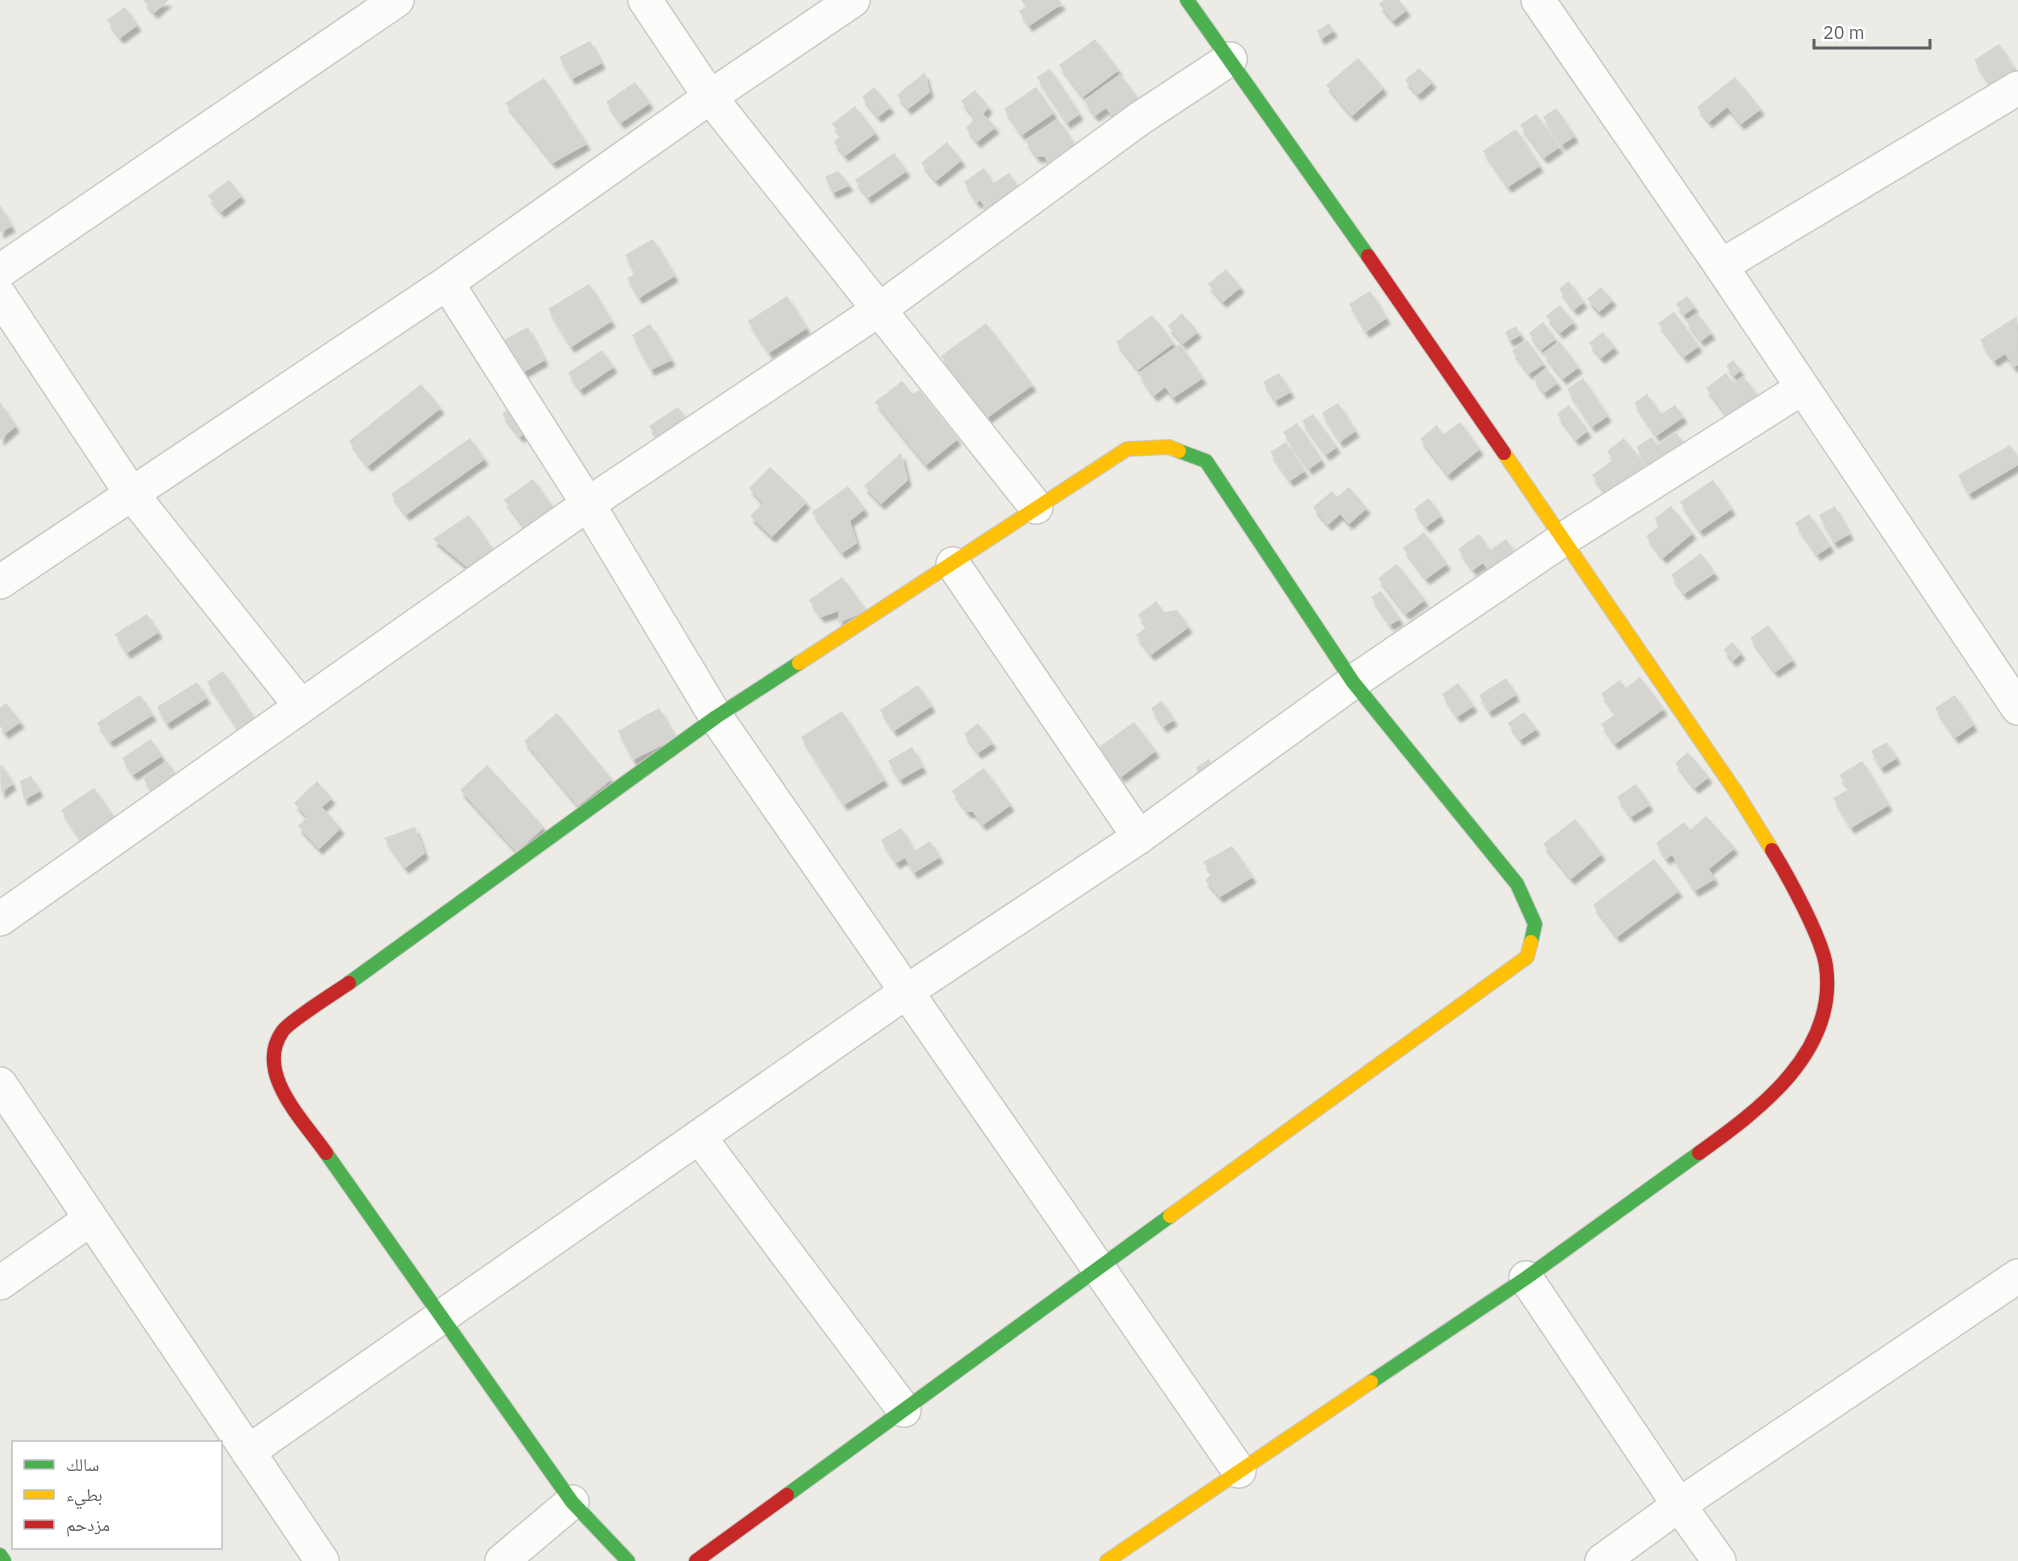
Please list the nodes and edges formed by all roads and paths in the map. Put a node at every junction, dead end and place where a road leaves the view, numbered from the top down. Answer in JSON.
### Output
{"nodes":[{"id":1,"x":397,"y":0,"type":"edge"},
{"id":2,"x":645,"y":0,"type":"edge"},
{"id":3,"x":853,"y":0,"type":"edge"},
{"id":4,"x":1187,"y":0,"type":"edge"},
{"id":5,"x":1538,"y":0,"type":"edge"},
{"id":6,"x":1230,"y":59,"type":"junction"},
{"id":7,"x":2018,"y":88,"type":"edge"},
{"id":8,"x":710,"y":97,"type":"junction"},
{"id":9,"x":1721,"y":266,"type":"junction"},
{"id":10,"x":0,"y":271,"type":"edge"},
{"id":11,"x":447,"y":283,"type":"junction"},
{"id":12,"x":0,"y":296,"type":"edge"},
{"id":13,"x":880,"y":309,"type":"junction"},
{"id":14,"x":1802,"y":388,"type":"junction"},
{"id":15,"x":131,"y":493,"type":"junction"},
{"id":16,"x":588,"y":504,"type":"junction"},
{"id":17,"x":1036,"y":507,"type":"junction"},
{"id":18,"x":1562,"y":540,"type":"junction"},
{"id":19,"x":953,"y":564,"type":"junction"},
{"id":20,"x":0,"y":582,"type":"edge"},
{"id":21,"x":1353,"y":682,"type":"junction"},
{"id":22,"x":300,"y":705,"type":"junction"},
{"id":23,"x":2018,"y":708,"type":"edge"},
{"id":24,"x":716,"y":717,"type":"junction"},
{"id":25,"x":1139,"y":837,"type":"junction"},
{"id":26,"x":0,"y":919,"type":"edge"},
{"id":27,"x":906,"y":992,"type":"junction"},
{"id":28,"x":0,"y":1084,"type":"edge"},
{"id":29,"x":700,"y":1138,"type":"junction"},
{"id":30,"x":89,"y":1220,"type":"junction"},
{"id":31,"x":1100,"y":1270,"type":"junction"},
{"id":32,"x":2018,"y":1276,"type":"edge"},
{"id":33,"x":1526,"y":1278,"type":"junction"},
{"id":34,"x":0,"y":1283,"type":"edge"},
{"id":35,"x":442,"y":1316,"type":"junction"},
{"id":36,"x":904,"y":1410,"type":"junction"},
{"id":37,"x":248,"y":1452,"type":"junction"},
{"id":38,"x":1239,"y":1471,"type":"junction"},
{"id":39,"x":572,"y":1503,"type":"junction"},
{"id":40,"x":1679,"y":1505,"type":"junction"},
{"id":41,"x":0,"y":1555,"type":"edge"},
{"id":42,"x":4,"y":1561,"type":"edge"},
{"id":43,"x":322,"y":1561,"type":"edge"},
{"id":44,"x":502,"y":1561,"type":"edge"},
{"id":45,"x":628,"y":1561,"type":"edge"},
{"id":46,"x":696,"y":1561,"type":"edge"},
{"id":47,"x":1107,"y":1561,"type":"edge"},
{"id":48,"x":1602,"y":1561,"type":"edge"},
{"id":49,"x":1719,"y":1561,"type":"edge"}],
"edges":[{"from":1,"to":10,"type":"street"},
{"from":2,"to":8,"type":"street"},
{"from":3,"to":8,"type":"street"},
{"from":4,"to":6,"type":"street"},
{"from":5,"to":9,"type":"street"},
{"from":6,"to":13,"type":"street"},
{"from":6,"to":18,"type":"street"},
{"from":7,"to":9,"type":"street"},
{"from":8,"to":11,"type":"street"},
{"from":8,"to":13,"type":"street"},
{"from":9,"to":14,"type":"street"},
{"from":11,"to":15,"type":"street"},
{"from":11,"to":16,"type":"street"},
{"from":12,"to":15,"type":"street"},
{"from":13,"to":16,"type":"street"},
{"from":13,"to":17,"type":"street"},
{"from":14,"to":18,"type":"street"},
{"from":14,"to":23,"type":"street"},
{"from":15,"to":20,"type":"street"},
{"from":15,"to":22,"type":"street"},
{"from":16,"to":22,"type":"street"},
{"from":16,"to":24,"type":"street"},
{"from":17,"to":19,"type":"street"},
{"from":17,"to":21,"type":"street"},
{"from":18,"to":21,"type":"street"},
{"from":18,"to":33,"type":"street"},
{"from":19,"to":24,"type":"street"},
{"from":19,"to":25,"type":"street"},
{"from":21,"to":25,"type":"street"},
{"from":21,"to":31,"type":"street"},
{"from":22,"to":26,"type":"street"},
{"from":24,"to":27,"type":"street"},
{"from":24,"to":35,"type":"street"},
{"from":25,"to":27,"type":"street"},
{"from":27,"to":29,"type":"street"},
{"from":27,"to":31,"type":"street"},
{"from":28,"to":30,"type":"street"},
{"from":29,"to":35,"type":"street"},
{"from":29,"to":36,"type":"street"},
{"from":30,"to":34,"type":"street"},
{"from":30,"to":37,"type":"street"},
{"from":31,"to":36,"type":"street"},
{"from":31,"to":38,"type":"street"},
{"from":32,"to":40,"type":"street"},
{"from":33,"to":38,"type":"street"},
{"from":33,"to":40,"type":"street"},
{"from":35,"to":37,"type":"street"},
{"from":35,"to":39,"type":"street"},
{"from":36,"to":46,"type":"street"},
{"from":37,"to":43,"type":"street"},
{"from":38,"to":47,"type":"street"},
{"from":39,"to":44,"type":"street"},
{"from":39,"to":45,"type":"street"},
{"from":40,"to":48,"type":"street"},
{"from":40,"to":49,"type":"street"},
{"from":41,"to":42,"type":"street"}]}
